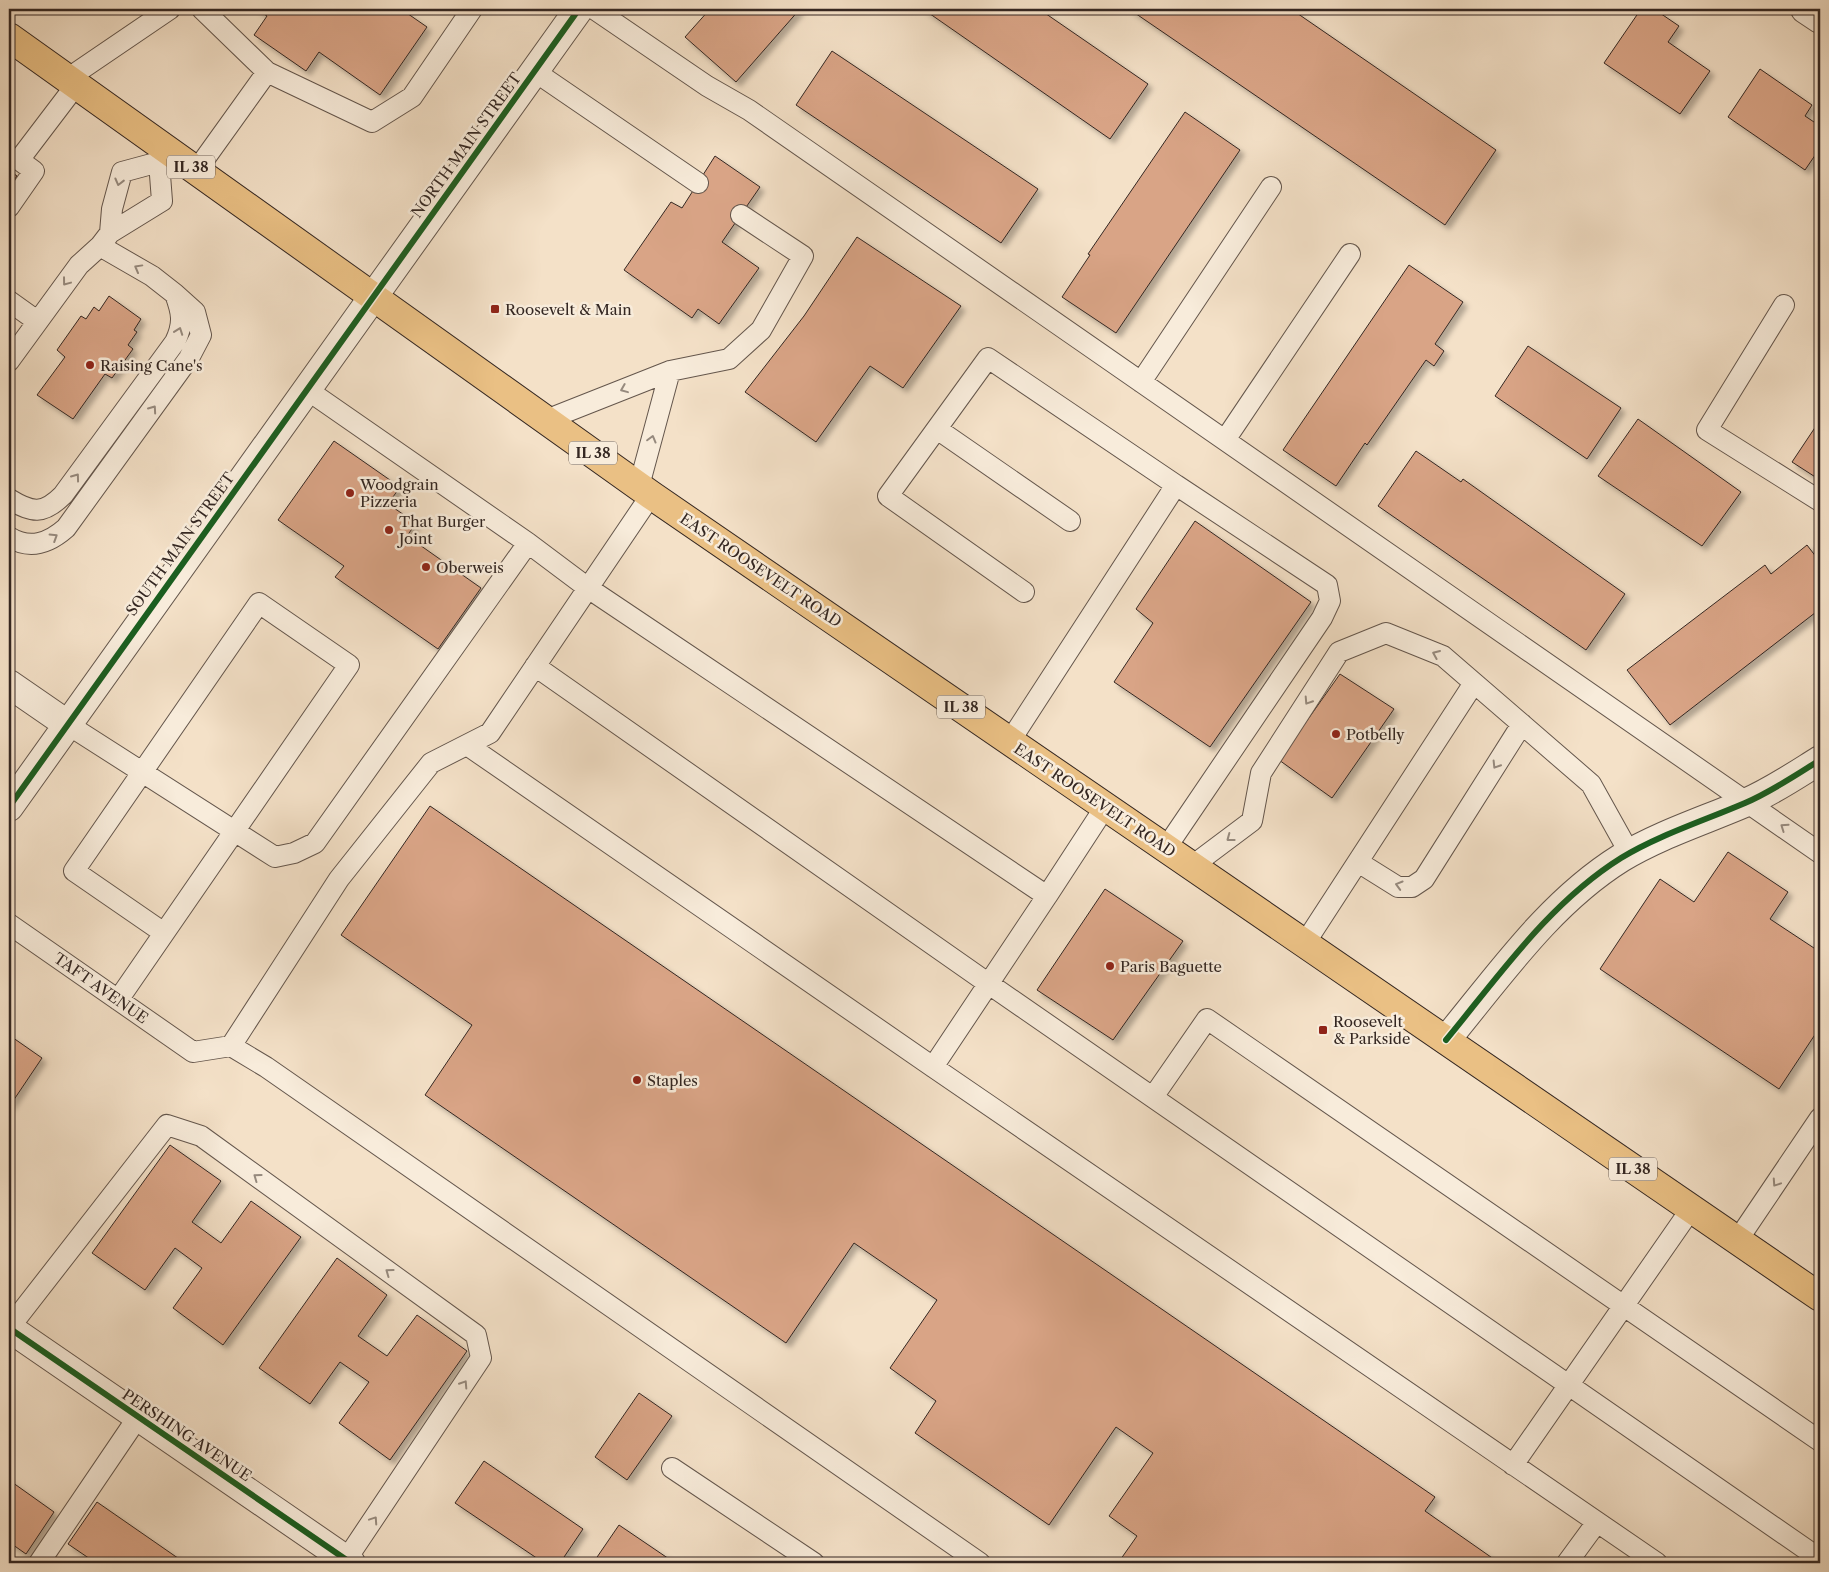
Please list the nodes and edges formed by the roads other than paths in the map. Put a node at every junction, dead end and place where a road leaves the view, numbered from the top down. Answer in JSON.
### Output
{"nodes":[{"id":1,"x":170,"y":9,"type":"edge"},
{"id":2,"x":202,"y":9,"type":"edge"},
{"id":3,"x":472,"y":9,"type":"edge"},
{"id":4,"x":579,"y":9,"type":"edge"},
{"id":5,"x":594,"y":9,"type":"edge"},
{"id":6,"x":1805,"y":9,"type":"edge"},
{"id":7,"x":1820,"y":19,"type":"edge"},
{"id":8,"x":9,"y":37,"type":"edge"},
{"id":9,"x":267,"y":72,"type":"junction"},
{"id":10,"x":534,"y":72,"type":"junction"},
{"id":11,"x":71,"y":82,"type":"junction"},
{"id":12,"x":163,"y":156,"type":"junction"},
{"id":13,"x":196,"y":171,"type":"junction"},
{"id":14,"x":698,"y":183,"type":"dead end"},
{"id":15,"x":1272,"y":187,"type":"dead end"},
{"id":16,"x":9,"y":207,"type":"edge"},
{"id":17,"x":741,"y":215,"type":"dead end"},
{"id":18,"x":105,"y":240,"type":"junction"},
{"id":19,"x":1350,"y":254,"type":"dead end"},
{"id":20,"x":175,"y":294,"type":"junction"},
{"id":21,"x":373,"y":297,"type":"junction"},
{"id":22,"x":9,"y":302,"type":"edge"},
{"id":23,"x":1784,"y":305,"type":"dead end"},
{"id":24,"x":37,"y":321,"type":"junction"},
{"id":25,"x":9,"y":361,"type":"edge"},
{"id":26,"x":670,"y":370,"type":"junction"},
{"id":27,"x":1141,"y":382,"type":"junction"},
{"id":28,"x":306,"y":389,"type":"junction"},
{"id":29,"x":546,"y":420,"type":"junction"},
{"id":30,"x":937,"y":429,"type":"junction"},
{"id":31,"x":1225,"y":440,"type":"junction"},
{"id":32,"x":1176,"y":485,"type":"junction"},
{"id":33,"x":645,"y":490,"type":"junction"},
{"id":34,"x":9,"y":499,"type":"edge"},
{"id":35,"x":1820,"y":501,"type":"edge"},
{"id":36,"x":1070,"y":521,"type":"dead end"},
{"id":37,"x":9,"y":537,"type":"edge"},
{"id":38,"x":528,"y":543,"type":"junction"},
{"id":39,"x":588,"y":588,"type":"junction"},
{"id":40,"x":1024,"y":592,"type":"dead end"},
{"id":41,"x":535,"y":666,"type":"junction"},
{"id":42,"x":1474,"y":683,"type":"junction"},
{"id":43,"x":9,"y":684,"type":"edge"},
{"id":44,"x":67,"y":724,"type":"junction"},
{"id":45,"x":1522,"y":724,"type":"junction"},
{"id":46,"x":1010,"y":741,"type":"junction"},
{"id":47,"x":467,"y":744,"type":"junction"},
{"id":48,"x":1820,"y":760,"type":"edge"},
{"id":49,"x":142,"y":772,"type":"junction"},
{"id":50,"x":1747,"y":802,"type":"junction"},
{"id":51,"x":9,"y":807,"type":"edge"},
{"id":52,"x":1106,"y":807,"type":"junction"},
{"id":53,"x":234,"y":831,"type":"junction"},
{"id":54,"x":1166,"y":848,"type":"junction"},
{"id":55,"x":1820,"y":853,"type":"edge"},
{"id":56,"x":1630,"y":854,"type":"junction"},
{"id":57,"x":1358,"y":862,"type":"junction"},
{"id":58,"x":1192,"y":866,"type":"junction"},
{"id":59,"x":1047,"y":896,"type":"junction"},
{"id":60,"x":9,"y":924,"type":"edge"},
{"id":61,"x":164,"y":933,"type":"junction"},
{"id":62,"x":1305,"y":944,"type":"junction"},
{"id":63,"x":989,"y":984,"type":"junction"},
{"id":64,"x":118,"y":1000,"type":"junction"},
{"id":65,"x":1446,"y":1040,"type":"junction"},
{"id":66,"x":230,"y":1046,"type":"junction"},
{"id":67,"x":933,"y":1067,"type":"junction"},
{"id":68,"x":1153,"y":1097,"type":"junction"},
{"id":69,"x":1820,"y":1118,"type":"edge"},
{"id":70,"x":1691,"y":1209,"type":"junction"},
{"id":71,"x":1737,"y":1241,"type":"junction"},
{"id":72,"x":1820,"y":1297,"type":"edge"},
{"id":73,"x":1624,"y":1305,"type":"junction"},
{"id":74,"x":9,"y":1328,"type":"edge"},
{"id":75,"x":1569,"y":1384,"type":"junction"},
{"id":76,"x":138,"y":1417,"type":"junction"},
{"id":77,"x":1820,"y":1441,"type":"edge"},
{"id":78,"x":1513,"y":1465,"type":"junction"},
{"id":79,"x":672,"y":1468,"type":"dead end"},
{"id":80,"x":1597,"y":1522,"type":"junction"},
{"id":81,"x":1820,"y":1559,"type":"edge"},
{"id":82,"x":349,"y":1561,"type":"edge"},
{"id":83,"x":39,"y":1563,"type":"edge"},
{"id":84,"x":814,"y":1563,"type":"edge"},
{"id":85,"x":980,"y":1563,"type":"edge"},
{"id":86,"x":1567,"y":1563,"type":"edge"},
{"id":87,"x":1657,"y":1563,"type":"edge"}],
"edges":[{"from":1,"to":11,"type":"lane"},
{"from":2,"to":9,"type":"lane"},
{"from":3,"to":9,"type":"lane"},
{"from":4,"to":10,"type":"street","name":"NORTH MAIN STREET"},
{"from":5,"to":27,"type":"lane"},
{"from":6,"to":7,"type":"street"},
{"from":8,"to":11,"type":"main road","number":"IL 38"},
{"from":9,"to":13,"type":"lane"},
{"from":10,"to":14,"type":"lane"},
{"from":10,"to":21,"type":"street","name":"NORTH MAIN STREET"},
{"from":11,"to":12,"type":"main road","number":"IL 38"},
{"from":11,"to":16,"type":"lane"},
{"from":12,"to":13,"type":"main road","number":"IL 38"},
{"from":12,"to":18,"type":"lane"},
{"from":12,"to":18,"type":"lane","one_way":true},
{"from":13,"to":21,"type":"main road","number":"IL 38"},
{"from":15,"to":27,"type":"lane"},
{"from":17,"to":26,"type":"lane"},
{"from":20,"to":18,"type":"lane","one_way":true},
{"from":18,"to":24,"type":"lane","one_way":true},
{"from":19,"to":31,"type":"lane"},
{"from":34,"to":20,"type":"lane","one_way":true},
{"from":37,"to":20,"type":"lane","one_way":true},
{"from":21,"to":28,"type":"street","name":"SOUTH MAIN STREET"},
{"from":21,"to":29,"type":"main road","name":"EAST ROOSEVELT ROAD","number":"IL 38"},
{"from":22,"to":24,"type":"lane"},
{"from":23,"to":35,"type":"lane"},
{"from":24,"to":25,"type":"lane"},
{"from":26,"to":29,"type":"lane","one_way":true},
{"from":33,"to":26,"type":"lane","one_way":true},
{"from":27,"to":31,"type":"lane"},
{"from":28,"to":38,"type":"lane"},
{"from":28,"to":44,"type":"street","name":"SOUTH MAIN STREET"},
{"from":29,"to":33,"type":"main road","name":"EAST ROOSEVELT ROAD","number":"IL 38"},
{"from":30,"to":32,"type":"lane"},
{"from":30,"to":36,"type":"lane"},
{"from":30,"to":40,"type":"lane"},
{"from":31,"to":50,"type":"lane"},
{"from":32,"to":46,"type":"lane"},
{"from":32,"to":54,"type":"lane"},
{"from":33,"to":39,"type":"lane"},
{"from":33,"to":46,"type":"main road","name":"EAST ROOSEVELT ROAD","number":"IL 38"},
{"from":38,"to":39,"type":"lane"},
{"from":38,"to":53,"type":"lane"},
{"from":39,"to":41,"type":"lane"},
{"from":39,"to":59,"type":"lane"},
{"from":41,"to":47,"type":"lane"},
{"from":41,"to":63,"type":"lane"},
{"from":42,"to":45,"type":"lane"},
{"from":42,"to":57,"type":"lane"},
{"from":42,"to":58,"type":"lane","one_way":true},
{"from":43,"to":44,"type":"street"},
{"from":44,"to":49,"type":"lane"},
{"from":44,"to":51,"type":"street","name":"SOUTH MAIN STREET"},
{"from":45,"to":56,"type":"lane"},
{"from":45,"to":57,"type":"lane","one_way":true},
{"from":46,"to":52,"type":"main road","name":"EAST ROOSEVELT ROAD","number":"IL 38"},
{"from":47,"to":66,"type":"lane"},
{"from":47,"to":67,"type":"lane"},
{"from":48,"to":50,"type":"street"},
{"from":49,"to":53,"type":"lane"},
{"from":49,"to":53,"type":"lane"},
{"from":49,"to":61,"type":"lane"},
{"from":55,"to":50,"type":"lane","one_way":true},
{"from":50,"to":56,"type":"street"},
{"from":52,"to":54,"type":"main road","name":"EAST ROOSEVELT ROAD","number":"IL 38"},
{"from":52,"to":59,"type":"lane"},
{"from":53,"to":61,"type":"lane"},
{"from":54,"to":58,"type":"main road","name":"EAST ROOSEVELT ROAD","number":"IL 38"},
{"from":56,"to":65,"type":"street"},
{"from":57,"to":62,"type":"lane"},
{"from":58,"to":62,"type":"main road","name":"EAST ROOSEVELT ROAD","number":"IL 38"},
{"from":59,"to":63,"type":"lane"},
{"from":60,"to":64,"type":"lane","name":"TAFT AVENUE"},
{"from":61,"to":64,"type":"lane"},
{"from":62,"to":65,"type":"main road","name":"EAST ROOSEVELT ROAD","number":"IL 38"},
{"from":63,"to":67,"type":"lane"},
{"from":63,"to":68,"type":"lane"},
{"from":64,"to":66,"type":"lane","name":"TAFT AVENUE"},
{"from":65,"to":70,"type":"main road","name":"EAST ROOSEVELT ROAD","number":"IL 38"},
{"from":66,"to":85,"type":"lane"},
{"from":67,"to":78,"type":"lane"},
{"from":68,"to":73,"type":"lane"},
{"from":68,"to":75,"type":"lane"},
{"from":69,"to":71,"type":"lane","one_way":true},
{"from":70,"to":71,"type":"main road","name":"EAST ROOSEVELT ROAD","number":"IL 38"},
{"from":70,"to":73,"type":"lane"},
{"from":71,"to":72,"type":"main road","name":"EAST ROOSEVELT ROAD","number":"IL 38"},
{"from":73,"to":75,"type":"lane"},
{"from":73,"to":77,"type":"lane"},
{"from":74,"to":76,"type":"street","name":"PERSHING AVENUE"},
{"from":82,"to":74,"type":"lane","one_way":true},
{"from":75,"to":78,"type":"lane"},
{"from":75,"to":81,"type":"lane"},
{"from":76,"to":82,"type":"street","name":"PERSHING AVENUE"},
{"from":76,"to":83,"type":"lane"},
{"from":78,"to":80,"type":"lane"},
{"from":79,"to":84,"type":"lane"},
{"from":80,"to":86,"type":"lane"},
{"from":80,"to":87,"type":"lane"}]}
